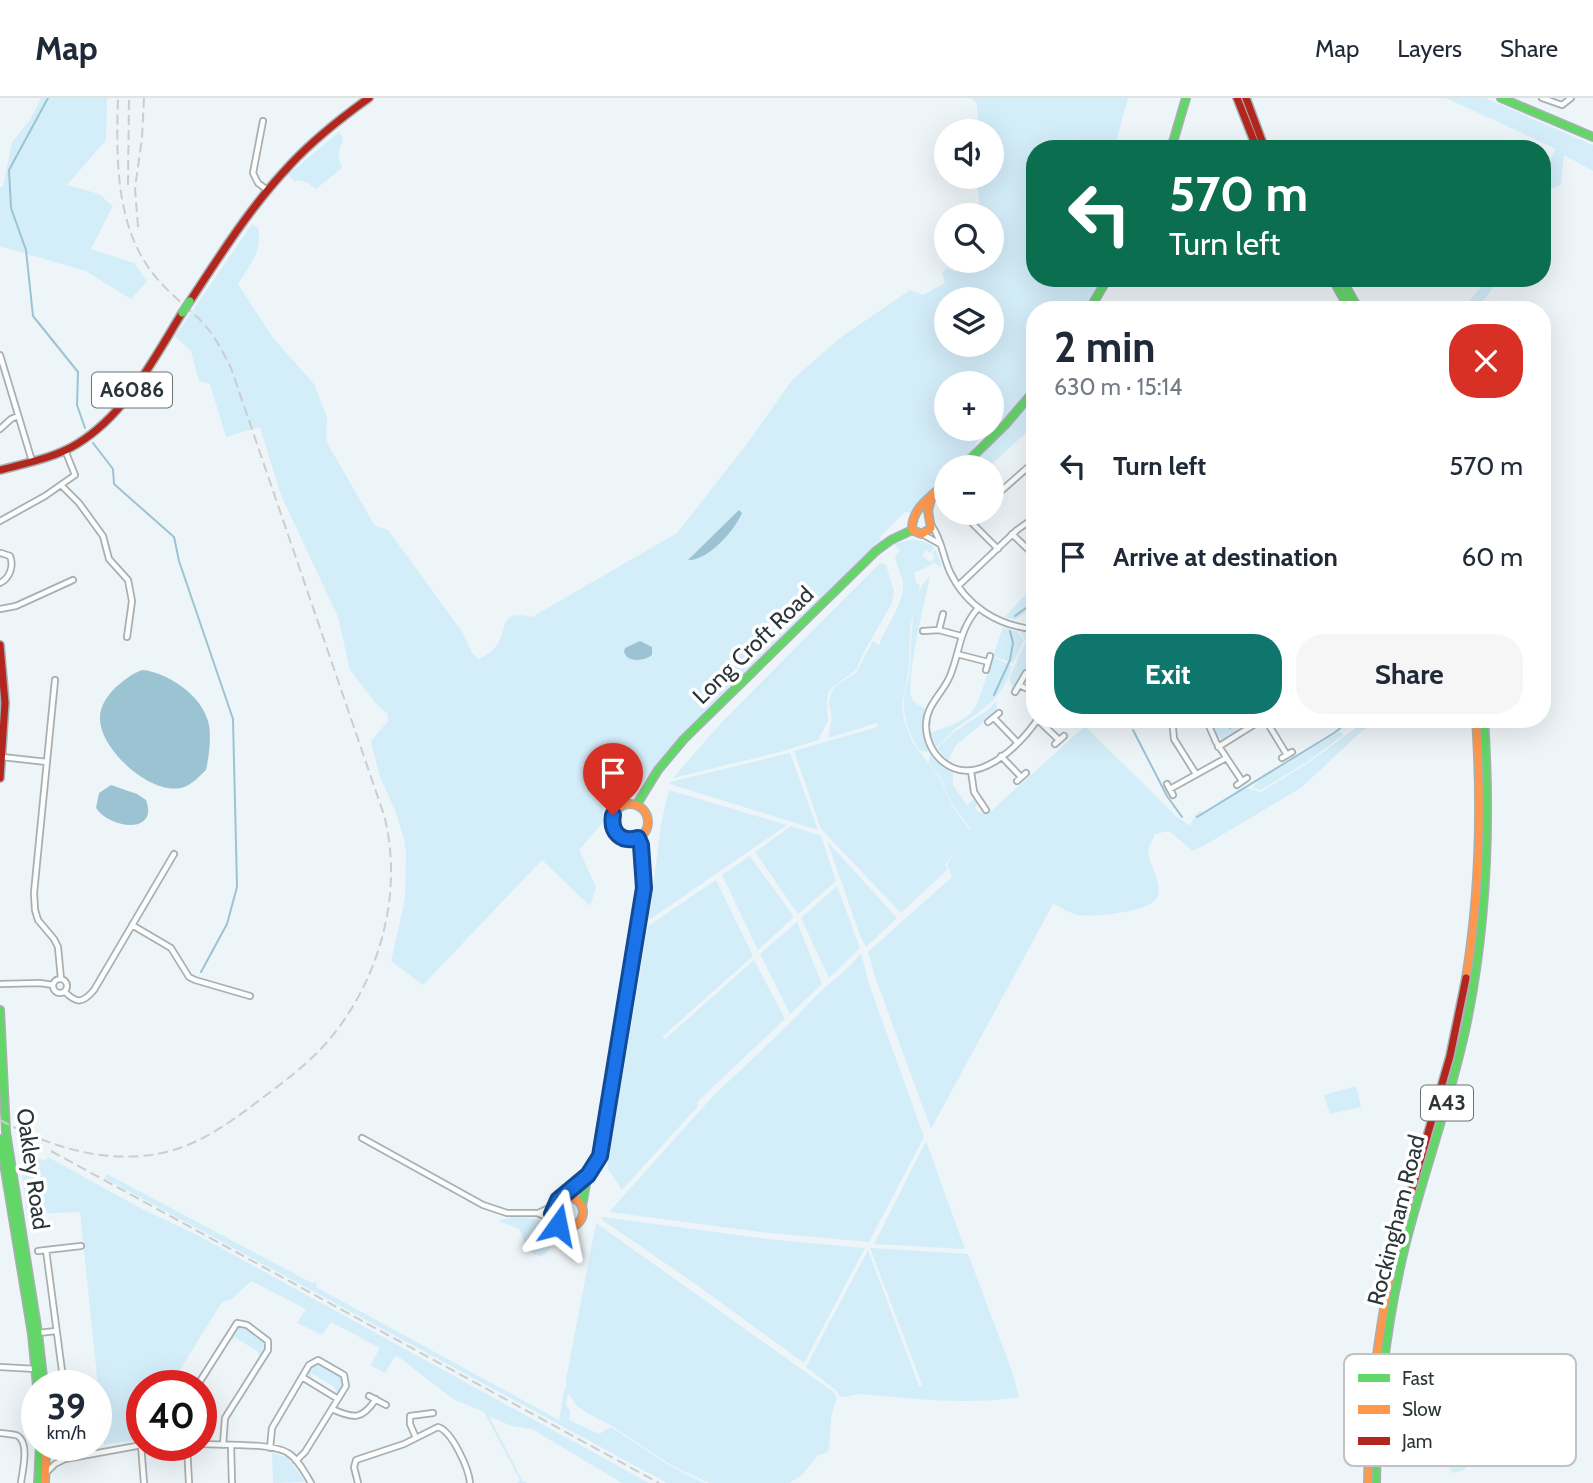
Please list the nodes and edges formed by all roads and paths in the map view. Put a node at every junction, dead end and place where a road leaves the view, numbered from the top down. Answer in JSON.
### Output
{"nodes":[{"id":1,"x":369,"y":98,"type":"edge"},
{"id":2,"x":1186,"y":98,"type":"edge"},
{"id":3,"x":1237,"y":98,"type":"edge"},
{"id":4,"x":1245,"y":98,"type":"edge"},
{"id":5,"x":1501,"y":98,"type":"edge"},
{"id":6,"x":1542,"y":98,"type":"edge"},
{"id":7,"x":1571,"y":98,"type":"edge"},
{"id":8,"x":263,"y":121,"type":"dead end"},
{"id":9,"x":1593,"y":137,"type":"edge"},
{"id":10,"x":1174,"y":140,"type":"edge"},
{"id":11,"x":1253,"y":140,"type":"edge"},
{"id":12,"x":1261,"y":140,"type":"edge"},
{"id":13,"x":266,"y":189,"type":"junction"},
{"id":14,"x":0,"y":355,"type":"edge"},
{"id":15,"x":1026,"y":400,"type":"edge"},
{"id":16,"x":18,"y":416,"type":"junction"},
{"id":17,"x":0,"y":429,"type":"edge"},
{"id":18,"x":65,"y":450,"type":"junction"},
{"id":19,"x":974,"y":455,"type":"edge"},
{"id":20,"x":32,"y":461,"type":"junction"},
{"id":21,"x":1026,"y":468,"type":"edge"},
{"id":22,"x":0,"y":470,"type":"edge"},
{"id":23,"x":61,"y":485,"type":"junction"},
{"id":24,"x":1004,"y":488,"type":"edge"},
{"id":25,"x":932,"y":496,"type":"joint"},
{"id":26,"x":915,"y":515,"type":"junction"},
{"id":27,"x":928,"y":516,"type":"junction"},
{"id":28,"x":0,"y":520,"type":"edge"},
{"id":29,"x":1026,"y":524,"type":"edge"},
{"id":30,"x":932,"y":525,"type":"junction"},
{"id":31,"x":974,"y":525,"type":"edge"},
{"id":32,"x":912,"y":530,"type":"junction"},
{"id":33,"x":922,"y":534,"type":"junction"},
{"id":34,"x":1012,"y":534,"type":"junction"},
{"id":35,"x":940,"y":544,"type":"junction"},
{"id":36,"x":1026,"y":547,"type":"edge"},
{"id":37,"x":998,"y":549,"type":"junction"},
{"id":38,"x":1,"y":553,"type":"edge"},
{"id":39,"x":73,"y":579,"type":"dead end"},
{"id":40,"x":0,"y":583,"type":"edge"},
{"id":41,"x":958,"y":586,"type":"junction"},
{"id":42,"x":978,"y":608,"type":"junction"},
{"id":43,"x":0,"y":609,"type":"edge"},
{"id":44,"x":943,"y":614,"type":"dead end"},
{"id":45,"x":1026,"y":627,"type":"edge"},
{"id":46,"x":939,"y":630,"type":"junction"},
{"id":47,"x":923,"y":631,"type":"dead end"},
{"id":48,"x":961,"y":636,"type":"junction"},
{"id":49,"x":127,"y":637,"type":"dead end"},
{"id":50,"x":0,"y":645,"type":"edge"},
{"id":51,"x":957,"y":654,"type":"junction"},
{"id":52,"x":990,"y":656,"type":"dead end"},
{"id":53,"x":988,"y":662,"type":"junction"},
{"id":54,"x":986,"y":670,"type":"dead end"},
{"id":55,"x":1026,"y":673,"type":"dead end"},
{"id":56,"x":55,"y":680,"type":"dead end"},
{"id":57,"x":1019,"y":685,"type":"junction"},
{"id":58,"x":1026,"y":688,"type":"edge"},
{"id":59,"x":1015,"y":692,"type":"dead end"},
{"id":60,"x":999,"y":713,"type":"dead end"},
{"id":61,"x":994,"y":718,"type":"junction"},
{"id":62,"x":988,"y":722,"type":"dead end"},
{"id":63,"x":1030,"y":728,"type":"edge"},
{"id":64,"x":1046,"y":728,"type":"edge"},
{"id":65,"x":1173,"y":728,"type":"edge"},
{"id":66,"x":1210,"y":728,"type":"edge"},
{"id":67,"x":1249,"y":728,"type":"edge"},
{"id":68,"x":1270,"y":728,"type":"edge"},
{"id":69,"x":1476,"y":728,"type":"edge"},
{"id":70,"x":1484,"y":728,"type":"edge"},
{"id":71,"x":1059,"y":740,"type":"dead end"},
{"id":72,"x":1017,"y":742,"type":"junction"},
{"id":73,"x":1218,"y":747,"type":"junction"},
{"id":74,"x":1287,"y":755,"type":"dead end"},
{"id":75,"x":1001,"y":756,"type":"junction"},
{"id":76,"x":2,"y":758,"type":"junction"},
{"id":77,"x":1226,"y":758,"type":"junction"},
{"id":78,"x":47,"y":762,"type":"junction"},
{"id":79,"x":971,"y":771,"type":"junction"},
{"id":80,"x":1196,"y":774,"type":"junction"},
{"id":81,"x":1021,"y":777,"type":"dead end"},
{"id":82,"x":0,"y":778,"type":"edge"},
{"id":83,"x":1242,"y":781,"type":"dead end"},
{"id":84,"x":1173,"y":795,"type":"dead end"},
{"id":85,"x":637,"y":804,"type":"junction"},
{"id":86,"x":982,"y":808,"type":"dead end"},
{"id":87,"x":638,"y":838,"type":"junction"},
{"id":88,"x":174,"y":854,"type":"dead end"},
{"id":89,"x":132,"y":925,"type":"junction"},
{"id":90,"x":61,"y":979,"type":"junction"},
{"id":91,"x":0,"y":984,"type":"edge"},
{"id":92,"x":52,"y":985,"type":"junction"},
{"id":93,"x":65,"y":992,"type":"junction"},
{"id":94,"x":250,"y":996,"type":"dead end"},
{"id":95,"x":0,"y":1010,"type":"edge"},
{"id":96,"x":362,"y":1138,"type":"dead end"},
{"id":97,"x":0,"y":1139,"type":"edge"},
{"id":98,"x":588,"y":1175,"type":"junction"},
{"id":99,"x":563,"y":1198,"type":"junction"},
{"id":100,"x":555,"y":1205,"type":"junction"},
{"id":101,"x":582,"y":1206,"type":"junction"},
{"id":102,"x":537,"y":1213,"type":"junction"},
{"id":103,"x":554,"y":1220,"type":"junction"},
{"id":104,"x":81,"y":1246,"type":"dead end"},
{"id":105,"x":38,"y":1251,"type":"dead end"},
{"id":106,"x":46,"y":1251,"type":"junction"},
{"id":107,"x":56,"y":1331,"type":"junction"},
{"id":108,"x":38,"y":1333,"type":"junction"},
{"id":109,"x":1378,"y":1354,"type":"edge"},
{"id":110,"x":1386,"y":1354,"type":"edge"},
{"id":111,"x":0,"y":1367,"type":"edge"},
{"id":112,"x":36,"y":1369,"type":"joint"},
{"id":113,"x":42,"y":1370,"type":"edge"},
{"id":114,"x":62,"y":1370,"type":"edge"},
{"id":115,"x":207,"y":1370,"type":"edge"},
{"id":116,"x":302,"y":1377,"type":"junction"},
{"id":117,"x":369,"y":1396,"type":"dead end"},
{"id":118,"x":338,"y":1399,"type":"junction"},
{"id":119,"x":376,"y":1399,"type":"junction"},
{"id":120,"x":386,"y":1405,"type":"dead end"},
{"id":121,"x":332,"y":1409,"type":"junction"},
{"id":122,"x":429,"y":1415,"type":"dead end"},
{"id":123,"x":0,"y":1433,"type":"edge"},
{"id":124,"x":416,"y":1438,"type":"junction"},
{"id":125,"x":217,"y":1445,"type":"edge"},
{"id":126,"x":223,"y":1445,"type":"junction"},
{"id":127,"x":231,"y":1446,"type":"junction"},
{"id":128,"x":270,"y":1448,"type":"junction"},
{"id":129,"x":39,"y":1461,"type":"edge"},
{"id":130,"x":47,"y":1461,"type":"edge"},
{"id":131,"x":61,"y":1461,"type":"edge"},
{"id":132,"x":142,"y":1461,"type":"edge"},
{"id":133,"x":188,"y":1461,"type":"edge"},
{"id":134,"x":296,"y":1461,"type":"junction"},
{"id":135,"x":46,"y":1473,"type":"junction"},
{"id":136,"x":21,"y":1483,"type":"edge"},
{"id":137,"x":38,"y":1483,"type":"edge"},
{"id":138,"x":45,"y":1483,"type":"edge"},
{"id":139,"x":144,"y":1483,"type":"edge"},
{"id":140,"x":189,"y":1483,"type":"edge"},
{"id":141,"x":232,"y":1483,"type":"edge"},
{"id":142,"x":311,"y":1483,"type":"edge"},
{"id":143,"x":358,"y":1483,"type":"edge"},
{"id":144,"x":470,"y":1483,"type":"edge"}],
"edges":[{"from":1,"to":13,"type":"main road","number":"A6086"},
{"from":2,"to":10,"type":"main road"},
{"from":3,"to":11,"type":"main road"},
{"from":4,"to":12,"type":"main road"},
{"from":5,"to":9,"type":"main road"},
{"from":6,"to":7,"type":"street"},
{"from":8,"to":13,"type":"street"},
{"from":13,"to":18,"type":"main road","number":"A6086","bridge":true},
{"from":14,"to":16,"type":"street"},
{"from":15,"to":19,"type":"main road"},
{"from":16,"to":17,"type":"street"},
{"from":16,"to":20,"type":"street"},
{"from":18,"to":20,"type":"main road","number":"A6086"},
{"from":18,"to":23,"type":"street"},
{"from":20,"to":22,"type":"main road","number":"A6086"},
{"from":21,"to":24,"type":"street"},
{"from":23,"to":28,"type":"street"},
{"from":23,"to":49,"type":"street"},
{"from":25,"to":26,"type":"main road"},
{"from":25,"to":27,"type":"main road"},
{"from":26,"to":27,"type":"main road"},
{"from":26,"to":32,"type":"main road"},
{"from":27,"to":30,"type":"main road"},
{"from":29,"to":34,"type":"street"},
{"from":30,"to":33,"type":"main road"},
{"from":30,"to":35,"type":"street"},
{"from":31,"to":37,"type":"street"},
{"from":32,"to":33,"type":"main road"},
{"from":32,"to":85,"type":"main road","name":"Long Croft Road"},
{"from":33,"to":35,"type":"street"},
{"from":34,"to":36,"type":"street"},
{"from":34,"to":37,"type":"street"},
{"from":35,"to":41,"type":"street"},
{"from":37,"to":41,"type":"street"},
{"from":38,"to":40,"type":"street"},
{"from":39,"to":43,"type":"street"},
{"from":41,"to":42,"type":"street"},
{"from":42,"to":45,"type":"street"},
{"from":42,"to":48,"type":"street"},
{"from":44,"to":46,"type":"street"},
{"from":46,"to":47,"type":"street"},
{"from":46,"to":48,"type":"street"},
{"from":48,"to":51,"type":"street"},
{"from":50,"to":76,"type":"main road"},
{"from":51,"to":53,"type":"street"},
{"from":51,"to":79,"type":"street"},
{"from":52,"to":53,"type":"street"},
{"from":53,"to":54,"type":"street"},
{"from":55,"to":57,"type":"street"},
{"from":56,"to":78,"type":"street"},
{"from":57,"to":58,"type":"street"},
{"from":57,"to":59,"type":"street"},
{"from":60,"to":61,"type":"street"},
{"from":61,"to":62,"type":"street"},
{"from":61,"to":72,"type":"street"},
{"from":63,"to":72,"type":"street"},
{"from":64,"to":71,"type":"street"},
{"from":65,"to":80,"type":"street"},
{"from":66,"to":73,"type":"street"},
{"from":67,"to":73,"type":"street"},
{"from":68,"to":74,"type":"street"},
{"from":69,"to":109,"type":"main road","name":"Rockingham Road","number":"A43"},
{"from":70,"to":110,"type":"main road","name":"Rockingham Road","number":"A43"},
{"from":72,"to":75,"type":"street"},
{"from":73,"to":77,"type":"street"},
{"from":75,"to":79,"type":"street"},
{"from":75,"to":81,"type":"street"},
{"from":76,"to":78,"type":"street"},
{"from":76,"to":82,"type":"main road"},
{"from":77,"to":80,"type":"street"},
{"from":77,"to":83,"type":"street"},
{"from":78,"to":90,"type":"street"},
{"from":79,"to":86,"type":"street"},
{"from":80,"to":84,"type":"street"},
{"from":85,"to":87,"type":"main road"},
{"from":85,"to":87,"type":"main road"},
{"from":87,"to":98,"type":"main road"},
{"from":88,"to":89,"type":"street"},
{"from":89,"to":93,"type":"street"},
{"from":89,"to":94,"type":"street"},
{"from":90,"to":92,"type":"street"},
{"from":90,"to":93,"type":"street"},
{"from":91,"to":92,"type":"street"},
{"from":92,"to":93,"type":"street"},
{"from":95,"to":108,"type":"main road","name":"Oakley Road"},
{"from":96,"to":102,"type":"street"},
{"from":97,"to":112,"type":"main road","name":"Oakley Road"},
{"from":98,"to":99,"type":"main road"},
{"from":98,"to":101,"type":"main road"},
{"from":99,"to":100,"type":"main road"},
{"from":99,"to":101,"type":"main road"},
{"from":100,"to":102,"type":"street"},
{"from":100,"to":103,"type":"main road"},
{"from":101,"to":103,"type":"main road"},
{"from":102,"to":103,"type":"street"},
{"from":104,"to":106,"type":"street","name":"Oakley Road"},
{"from":105,"to":106,"type":"street"},
{"from":106,"to":107,"type":"street","name":"Oakley Road"},
{"from":107,"to":108,"type":"street"},
{"from":107,"to":114,"type":"street","name":"Oakley Road"},
{"from":108,"to":113,"type":"main road","name":"Oakley Road"},
{"from":111,"to":112,"type":"street"},
{"from":115,"to":126,"type":"street"},
{"from":116,"to":118,"type":"street"},
{"from":116,"to":118,"type":"street"},
{"from":116,"to":128,"type":"street"},
{"from":117,"to":119,"type":"street"},
{"from":118,"to":121,"type":"street"},
{"from":119,"to":120,"type":"street"},
{"from":119,"to":121,"type":"street"},
{"from":121,"to":134,"type":"street"},
{"from":122,"to":124,"type":"street"},
{"from":123,"to":136,"type":"street"},
{"from":124,"to":143,"type":"street"},
{"from":124,"to":144,"type":"street"},
{"from":125,"to":126,"type":"street"},
{"from":126,"to":127,"type":"street"},
{"from":127,"to":128,"type":"street"},
{"from":127,"to":141,"type":"street"},
{"from":128,"to":134,"type":"street"},
{"from":129,"to":137,"type":"main road"},
{"from":130,"to":135,"type":"main road"},
{"from":131,"to":135,"type":"street"},
{"from":132,"to":139,"type":"street"},
{"from":133,"to":140,"type":"street"},
{"from":134,"to":142,"type":"street"},
{"from":135,"to":138,"type":"main road"}]}
